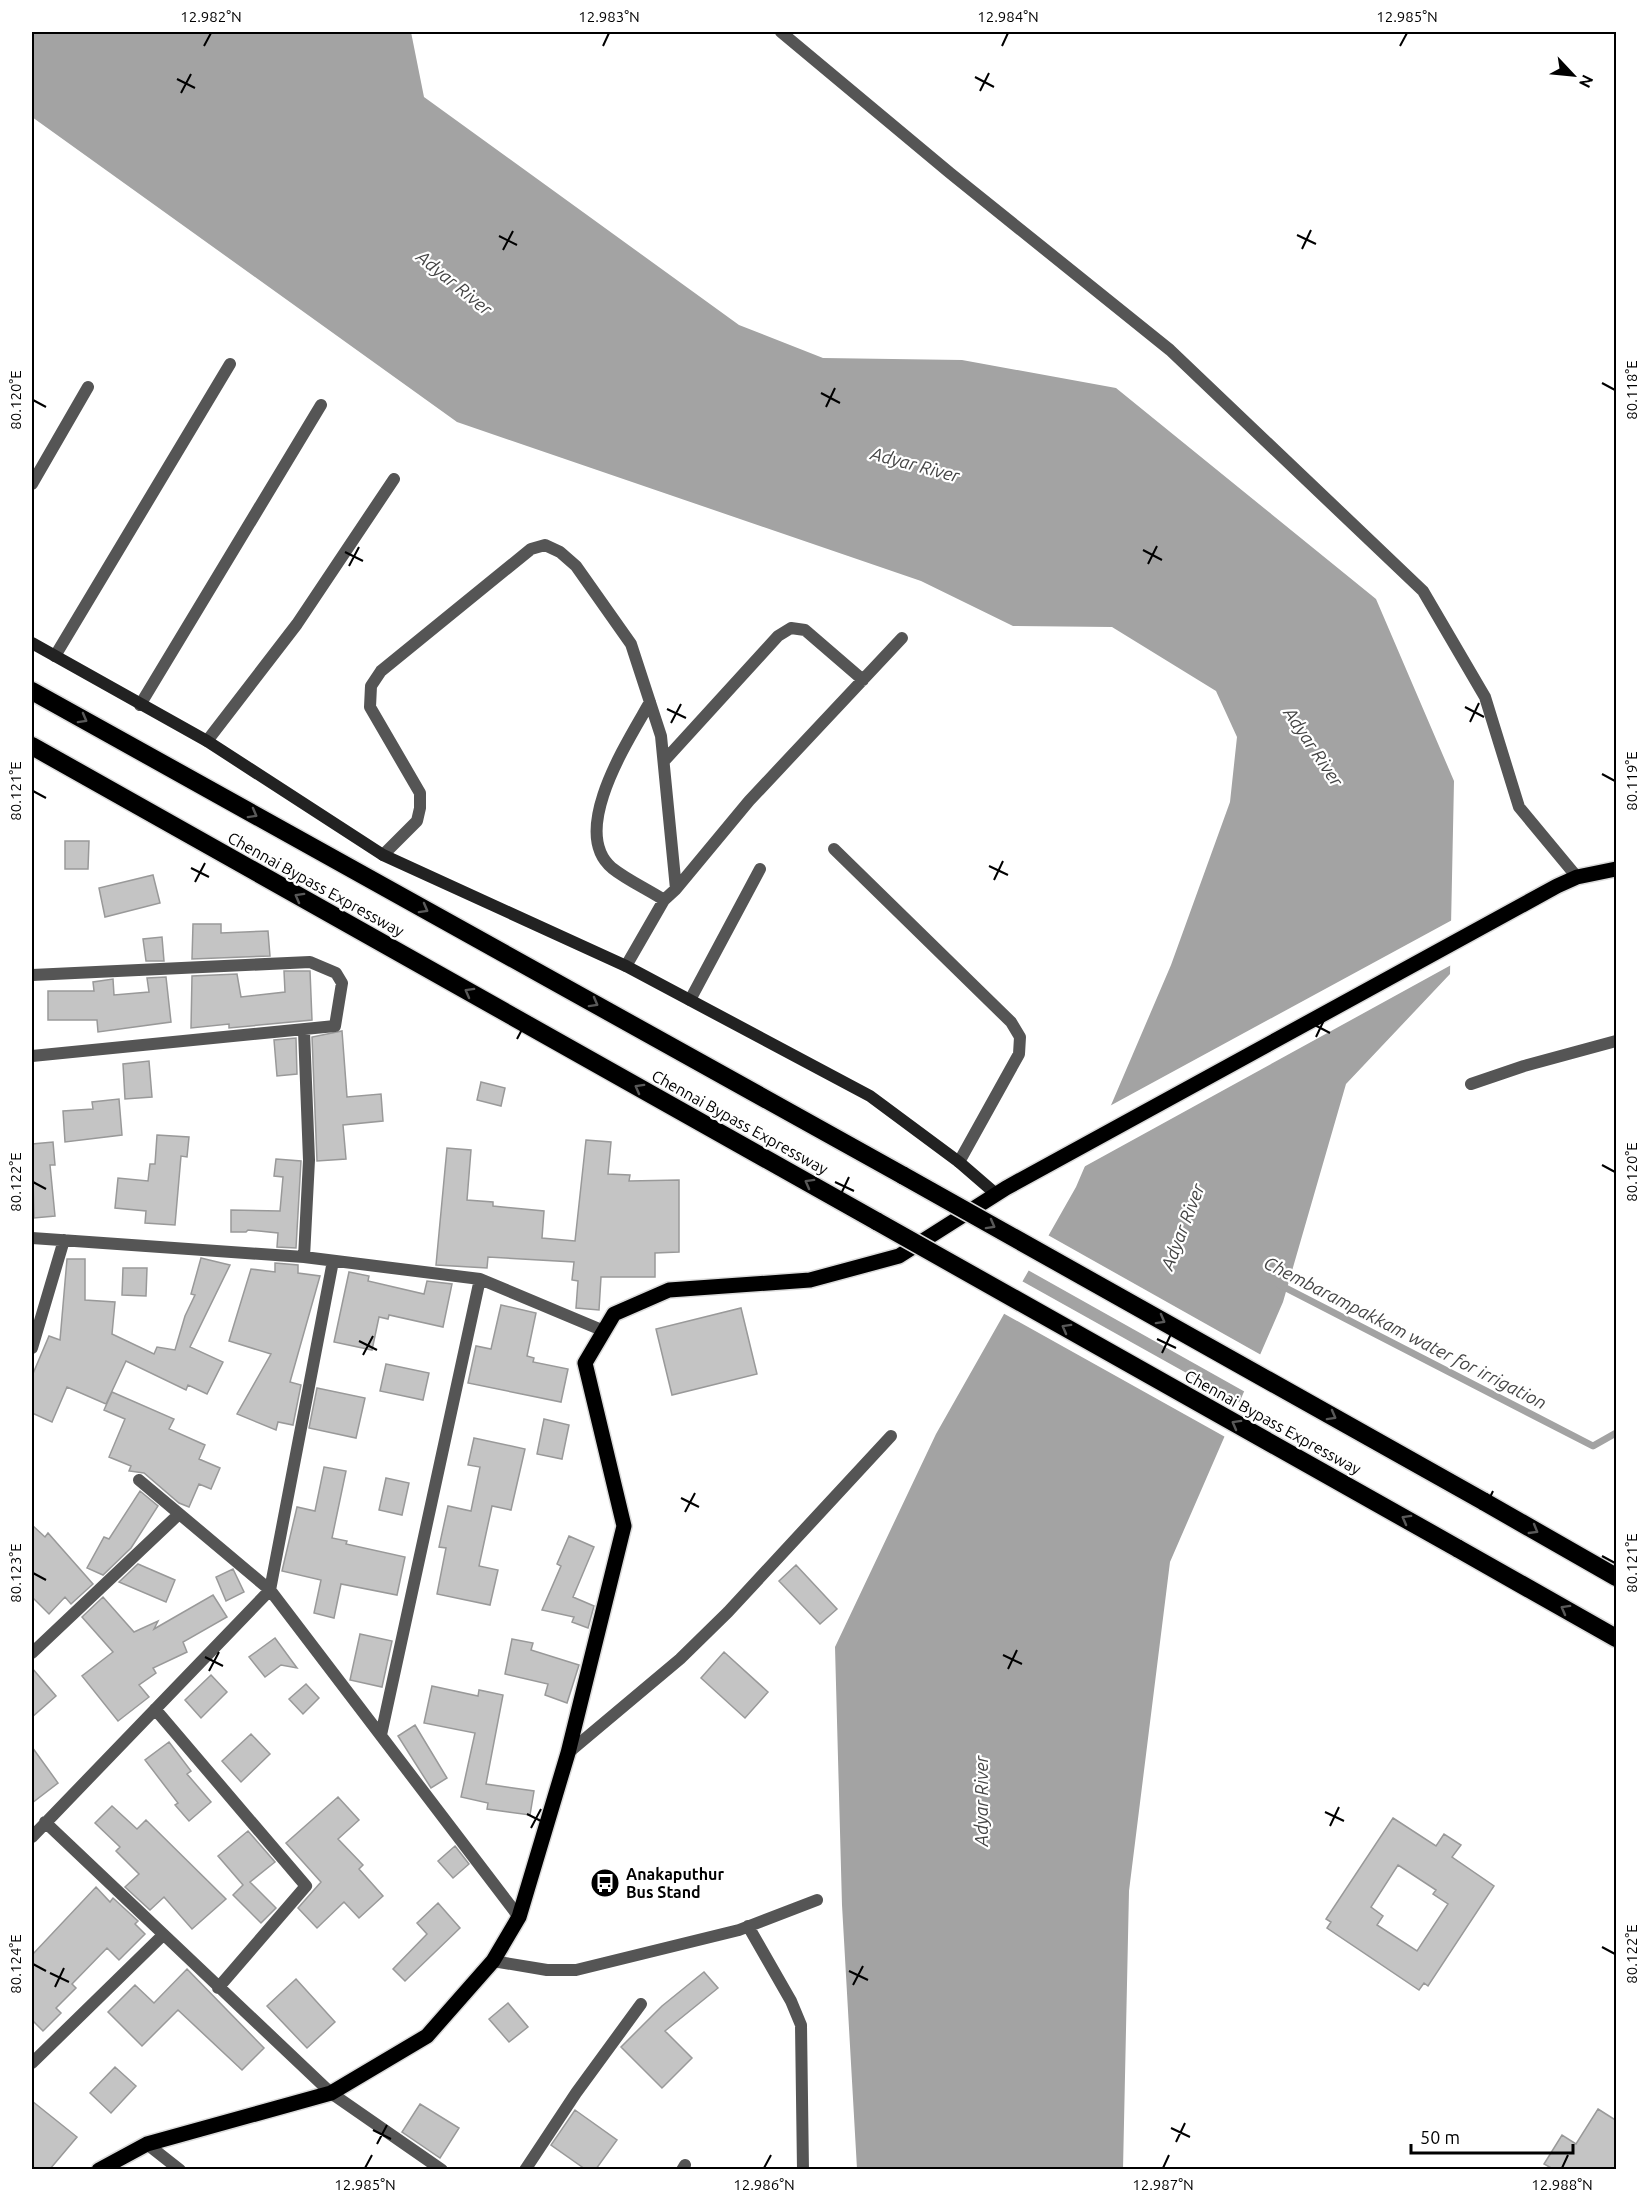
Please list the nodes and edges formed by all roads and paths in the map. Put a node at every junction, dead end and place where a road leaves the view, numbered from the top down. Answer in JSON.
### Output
{"nodes":[{"id":1,"x":781,"y":32,"type":"edge"},
{"id":2,"x":230,"y":364,"type":"dead end"},
{"id":3,"x":88,"y":387,"type":"dead end"},
{"id":4,"x":321,"y":405,"type":"dead end"},
{"id":5,"x":394,"y":479,"type":"dead end"},
{"id":6,"x":32,"y":484,"type":"edge"},
{"id":7,"x":902,"y":638,"type":"dead end"},
{"id":8,"x":32,"y":643,"type":"edge"},
{"id":9,"x":55,"y":656,"type":"junction"},
{"id":10,"x":863,"y":680,"type":"junction"},
{"id":11,"x":32,"y":691,"type":"edge"},
{"id":12,"x":650,"y":702,"type":"junction"},
{"id":13,"x":140,"y":705,"type":"junction"},
{"id":14,"x":207,"y":741,"type":"junction"},
{"id":15,"x":32,"y":747,"type":"edge"},
{"id":16,"x":663,"y":761,"type":"junction"},
{"id":17,"x":834,"y":849,"type":"dead end"},
{"id":18,"x":383,"y":855,"type":"junction"},
{"id":19,"x":760,"y":869,"type":"dead end"},
{"id":20,"x":1617,"y":869,"type":"edge"},
{"id":21,"x":1577,"y":877,"type":"junction"},
{"id":22,"x":676,"y":889,"type":"junction"},
{"id":23,"x":664,"y":900,"type":"junction"},
{"id":24,"x":626,"y":966,"type":"junction"},
{"id":25,"x":32,"y":975,"type":"edge"},
{"id":26,"x":690,"y":1000,"type":"junction"},
{"id":27,"x":303,"y":1030,"type":"junction"},
{"id":28,"x":1617,"y":1041,"type":"edge"},
{"id":29,"x":32,"y":1056,"type":"edge"},
{"id":30,"x":1472,"y":1084,"type":"dead end"},
{"id":31,"x":959,"y":1162,"type":"junction"},
{"id":32,"x":1001,"y":1191,"type":"junction"},
{"id":33,"x":32,"y":1239,"type":"edge"},
{"id":34,"x":64,"y":1240,"type":"junction"},
{"id":35,"x":304,"y":1257,"type":"junction"},
{"id":36,"x":333,"y":1261,"type":"junction"},
{"id":37,"x":480,"y":1279,"type":"junction"},
{"id":38,"x":604,"y":1331,"type":"junction"},
{"id":39,"x":32,"y":1348,"type":"edge"},
{"id":40,"x":891,"y":1436,"type":"dead end"},
{"id":41,"x":139,"y":1480,"type":"dead end"},
{"id":42,"x":179,"y":1514,"type":"junction"},
{"id":43,"x":1617,"y":1577,"type":"edge"},
{"id":44,"x":270,"y":1590,"type":"junction"},
{"id":45,"x":1617,"y":1638,"type":"edge"},
{"id":46,"x":33,"y":1648,"type":"edge"},
{"id":47,"x":155,"y":1708,"type":"junction"},
{"id":48,"x":381,"y":1735,"type":"junction"},
{"id":49,"x":568,"y":1752,"type":"junction"},
{"id":50,"x":45,"y":1822,"type":"junction"},
{"id":51,"x":32,"y":1837,"type":"edge"},
{"id":52,"x":817,"y":1900,"type":"dead end"},
{"id":53,"x":519,"y":1917,"type":"junction"},
{"id":54,"x":748,"y":1926,"type":"junction"},
{"id":55,"x":163,"y":1935,"type":"junction"},
{"id":56,"x":493,"y":1961,"type":"junction"},
{"id":57,"x":218,"y":1988,"type":"junction"},
{"id":58,"x":641,"y":2004,"type":"dead end"},
{"id":59,"x":32,"y":2063,"type":"edge"},
{"id":60,"x":331,"y":2093,"type":"junction"},
{"id":61,"x":147,"y":2144,"type":"junction"},
{"id":62,"x":99,"y":2169,"type":"edge"},
{"id":63,"x":180,"y":2169,"type":"edge"},
{"id":64,"x":442,"y":2169,"type":"edge"},
{"id":65,"x":525,"y":2169,"type":"edge"},
{"id":66,"x":803,"y":2169,"type":"edge"}],
"edges":[{"from":1,"to":21,"type":"street"},
{"from":2,"to":9,"type":"street"},
{"from":3,"to":6,"type":"street"},
{"from":4,"to":13,"type":"street"},
{"from":5,"to":14,"type":"street"},
{"from":7,"to":10,"type":"street"},
{"from":8,"to":9,"type":"street"},
{"from":9,"to":13,"type":"street"},
{"from":10,"to":16,"type":"street"},
{"from":10,"to":22,"type":"street"},
{"from":11,"to":43,"type":"highway","name":"Chennai Bypass Expressway","one_way":true,"bridge":true},
{"from":12,"to":16,"type":"street"},
{"from":12,"to":18,"type":"street"},
{"from":12,"to":23,"type":"street"},
{"from":13,"to":14,"type":"street"},
{"from":14,"to":18,"type":"street"},
{"from":45,"to":15,"type":"highway","name":"Chennai Bypass Expressway","one_way":true,"bridge":true},
{"from":16,"to":22,"type":"street"},
{"from":17,"to":31,"type":"street"},
{"from":18,"to":24,"type":"street"},
{"from":19,"to":26,"type":"street"},
{"from":20,"to":21,"type":"main road"},
{"from":21,"to":32,"type":"main road"},
{"from":22,"to":23,"type":"street"},
{"from":23,"to":24,"type":"street"},
{"from":24,"to":26,"type":"street"},
{"from":25,"to":27,"type":"street"},
{"from":26,"to":31,"type":"street"},
{"from":27,"to":29,"type":"street"},
{"from":27,"to":35,"type":"street"},
{"from":28,"to":30,"type":"street"},
{"from":31,"to":32,"type":"street"},
{"from":32,"to":38,"type":"main road"},
{"from":33,"to":34,"type":"street"},
{"from":34,"to":35,"type":"street"},
{"from":34,"to":39,"type":"street"},
{"from":35,"to":36,"type":"street"},
{"from":36,"to":37,"type":"street"},
{"from":36,"to":44,"type":"street"},
{"from":37,"to":38,"type":"street"},
{"from":37,"to":48,"type":"street"},
{"from":38,"to":49,"type":"main road"},
{"from":40,"to":49,"type":"street"},
{"from":41,"to":42,"type":"street"},
{"from":42,"to":44,"type":"street"},
{"from":42,"to":46,"type":"street"},
{"from":44,"to":47,"type":"street"},
{"from":44,"to":48,"type":"street"},
{"from":47,"to":50,"type":"street"},
{"from":47,"to":57,"type":"street"},
{"from":48,"to":53,"type":"street"},
{"from":49,"to":53,"type":"main road"},
{"from":50,"to":51,"type":"street"},
{"from":50,"to":55,"type":"street"},
{"from":52,"to":54,"type":"street"},
{"from":53,"to":56,"type":"main road"},
{"from":54,"to":56,"type":"street"},
{"from":54,"to":66,"type":"street"},
{"from":55,"to":57,"type":"street"},
{"from":55,"to":59,"type":"street"},
{"from":56,"to":60,"type":"main road"},
{"from":57,"to":60,"type":"street"},
{"from":58,"to":65,"type":"street"},
{"from":60,"to":61,"type":"main road"},
{"from":60,"to":64,"type":"street"},
{"from":61,"to":62,"type":"main road"},
{"from":61,"to":63,"type":"street"}]}
